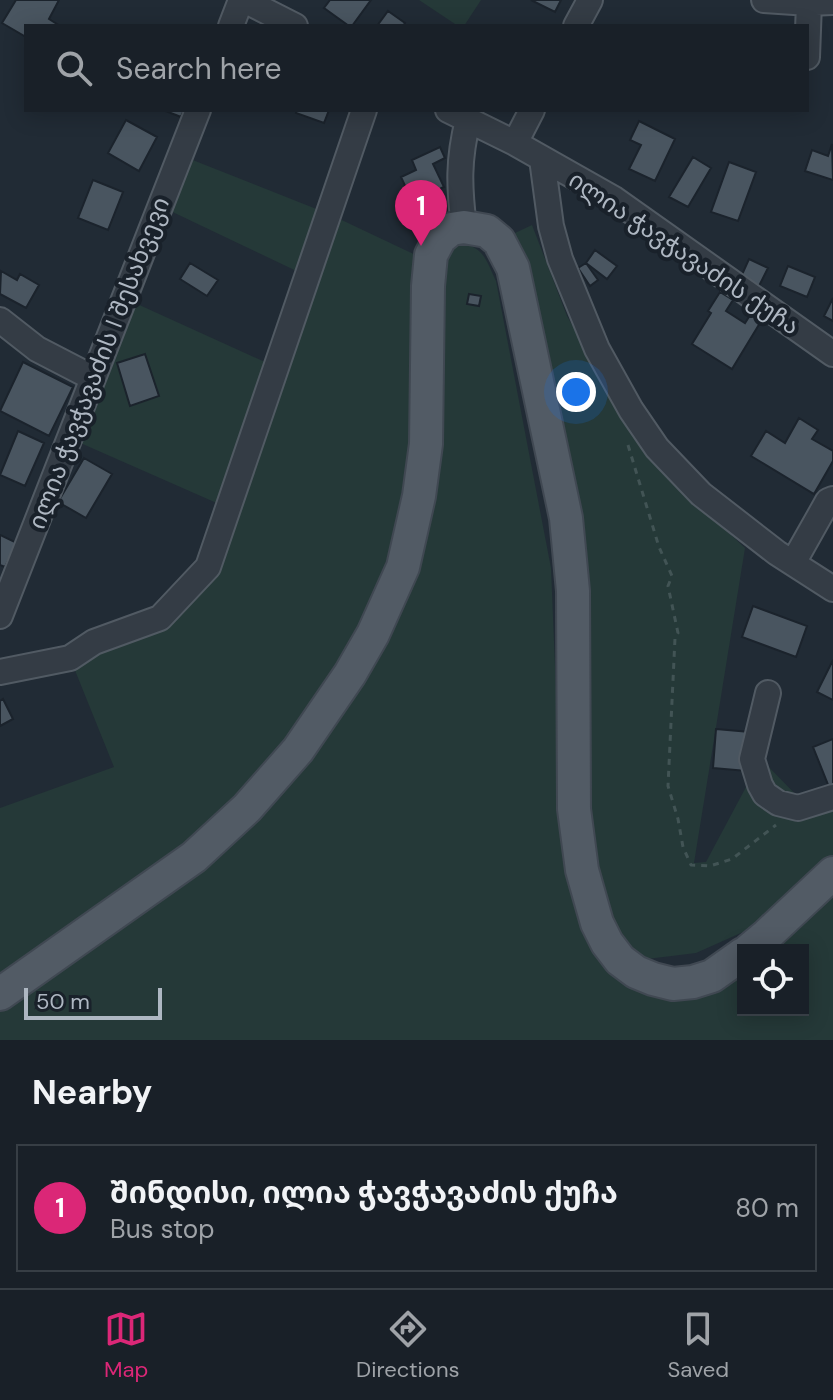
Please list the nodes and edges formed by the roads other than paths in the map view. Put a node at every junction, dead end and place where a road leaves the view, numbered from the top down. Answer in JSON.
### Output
{"nodes":[{"id":1,"x":243,"y":0,"type":"edge"},
{"id":2,"x":590,"y":0,"type":"edge"},
{"id":3,"x":764,"y":0,"type":"edge"},
{"id":4,"x":821,"y":3,"type":"edge"},
{"id":5,"x":232,"y":24,"type":"edge"},
{"id":6,"x":291,"y":24,"type":"edge"},
{"id":7,"x":577,"y":24,"type":"edge"},
{"id":8,"x":809,"y":49,"type":"edge"},
{"id":9,"x":197,"y":112,"type":"edge"},
{"id":10,"x":363,"y":112,"type":"edge"},
{"id":11,"x":531,"y":112,"type":"edge"},
{"id":12,"x":458,"y":115,"type":"edge"},
{"id":13,"x":515,"y":143,"type":"junction"},
{"id":14,"x":542,"y":159,"type":"junction"},
{"id":15,"x":464,"y":227,"type":"junction"},
{"id":16,"x":0,"y":320,"type":"edge"},
{"id":17,"x":833,"y":354,"type":"edge"},
{"id":18,"x":93,"y":378,"type":"junction"},
{"id":19,"x":833,"y":499,"type":"edge"},
{"id":20,"x":793,"y":563,"type":"junction"},
{"id":21,"x":833,"y":589,"type":"edge"},
{"id":22,"x":0,"y":616,"type":"edge"},
{"id":23,"x":0,"y":672,"type":"edge"},
{"id":24,"x":768,"y":693,"type":"dead end"},
{"id":25,"x":833,"y":797,"type":"edge"},
{"id":26,"x":833,"y":873,"type":"edge"},
{"id":27,"x":756,"y":944,"type":"edge"},
{"id":28,"x":737,"y":958,"type":"edge"},
{"id":29,"x":0,"y":994,"type":"edge"}],
"edges":[{"from":1,"to":5,"type":"street"},
{"from":1,"to":6,"type":"street"},
{"from":2,"to":7,"type":"street"},
{"from":3,"to":4,"type":"street"},
{"from":4,"to":8,"type":"street"},
{"from":9,"to":18,"type":"street","name":"ილია ჭავჭავაძის I შესახვევი"},
{"from":10,"to":23,"type":"street"},
{"from":11,"to":13,"type":"street"},
{"from":12,"to":13,"type":"street","name":"ილია ჭავჭავაძის ქუჩა"},
{"from":12,"to":15,"type":"street"},
{"from":13,"to":14,"type":"street","name":"ილია ჭავჭავაძის ქუჩა"},
{"from":14,"to":17,"type":"street","name":"ილია ჭავჭავაძის ქუჩა"},
{"from":14,"to":20,"type":"street"},
{"from":15,"to":28,"type":"main road"},
{"from":15,"to":29,"type":"main road"},
{"from":16,"to":18,"type":"street"},
{"from":18,"to":22,"type":"street","name":"ილია ჭავჭავაძის I შესახვევი"},
{"from":19,"to":20,"type":"street"},
{"from":20,"to":21,"type":"street"},
{"from":24,"to":25,"type":"street"},
{"from":26,"to":27,"type":"main road"}]}
